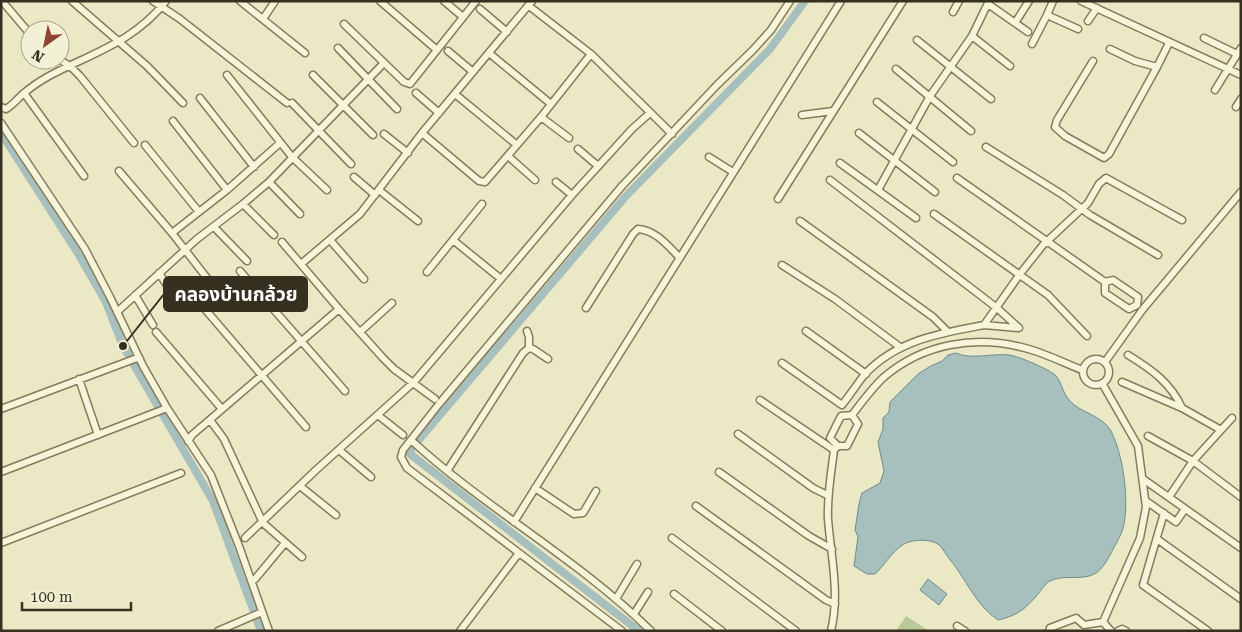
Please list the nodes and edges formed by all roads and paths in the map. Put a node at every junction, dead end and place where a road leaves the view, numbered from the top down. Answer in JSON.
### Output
{"nodes":[{"id":1,"x":2,"y":1,"type":"edge"},
{"id":2,"x":72,"y":1,"type":"edge"},
{"id":3,"x":153,"y":1,"type":"edge"},
{"id":4,"x":240,"y":1,"type":"edge"},
{"id":5,"x":275,"y":1,"type":"edge"},
{"id":6,"x":380,"y":1,"type":"edge"},
{"id":7,"x":444,"y":1,"type":"edge"},
{"id":8,"x":476,"y":1,"type":"edge"},
{"id":9,"x":790,"y":1,"type":"edge"},
{"id":10,"x":840,"y":1,"type":"edge"},
{"id":11,"x":903,"y":1,"type":"edge"},
{"id":12,"x":958,"y":1,"type":"edge"},
{"id":13,"x":1029,"y":1,"type":"edge"},
{"id":14,"x":1053,"y":1,"type":"edge"},
{"id":15,"x":1081,"y":1,"type":"edge"},
{"id":16,"x":988,"y":2,"type":"edge"},
{"id":17,"x":531,"y":3,"type":"edge"},
{"id":18,"x":163,"y":4,"type":"edge"},
{"id":19,"x":1096,"y":8,"type":"junction"},
{"id":20,"x":480,"y":9,"type":"dead end"},
{"id":21,"x":952,"y":12,"type":"dead end"},
{"id":22,"x":1047,"y":15,"type":"junction"},
{"id":23,"x":463,"y":17,"type":"junction"},
{"id":24,"x":263,"y":19,"type":"junction"},
{"id":25,"x":1088,"y":21,"type":"dead end"},
{"id":26,"x":20,"y":22,"type":"edge"},
{"id":27,"x":1015,"y":23,"type":"junction"},
{"id":28,"x":344,"y":24,"type":"dead end"},
{"id":29,"x":1078,"y":29,"type":"dead end"},
{"id":30,"x":507,"y":32,"type":"junction"},
{"id":31,"x":1028,"y":32,"type":"dead end"},
{"id":32,"x":972,"y":36,"type":"junction"},
{"id":33,"x":1204,"y":38,"type":"dead end"},
{"id":34,"x":917,"y":40,"type":"dead end"},
{"id":35,"x":120,"y":42,"type":"junction"},
{"id":36,"x":1168,"y":43,"type":"junction"},
{"id":37,"x":1032,"y":44,"type":"dead end"},
{"id":38,"x":338,"y":48,"type":"dead end"},
{"id":39,"x":1241,"y":48,"type":"edge"},
{"id":40,"x":1110,"y":49,"type":"dead end"},
{"id":41,"x":437,"y":50,"type":"junction"},
{"id":42,"x":448,"y":51,"type":"dead end"},
{"id":43,"x":305,"y":53,"type":"dead end"},
{"id":44,"x":489,"y":53,"type":"junction"},
{"id":45,"x":591,"y":54,"type":"junction"},
{"id":46,"x":1237,"y":54,"type":"junction"},
{"id":47,"x":1093,"y":61,"type":"dead end"},
{"id":48,"x":70,"y":66,"type":"joint"},
{"id":49,"x":380,"y":66,"type":"dead end"},
{"id":50,"x":950,"y":66,"type":"junction"},
{"id":51,"x":1010,"y":66,"type":"dead end"},
{"id":52,"x":1157,"y":67,"type":"junction"},
{"id":53,"x":1228,"y":68,"type":"junction"},
{"id":54,"x":896,"y":69,"type":"dead end"},
{"id":55,"x":62,"y":70,"type":"edge"},
{"id":56,"x":473,"y":72,"type":"junction"},
{"id":57,"x":227,"y":75,"type":"dead end"},
{"id":58,"x":314,"y":75,"type":"dead end"},
{"id":59,"x":1241,"y":75,"type":"edge"},
{"id":60,"x":368,"y":79,"type":"junction"},
{"id":61,"x":1215,"y":90,"type":"dead end"},
{"id":62,"x":416,"y":93,"type":"dead end"},
{"id":63,"x":24,"y":94,"type":"junction"},
{"id":64,"x":455,"y":94,"type":"junction"},
{"id":65,"x":930,"y":96,"type":"junction"},
{"id":66,"x":200,"y":98,"type":"dead end"},
{"id":67,"x":991,"y":99,"type":"dead end"},
{"id":68,"x":1241,"y":99,"type":"edge"},
{"id":69,"x":877,"y":102,"type":"dead end"},
{"id":70,"x":182,"y":103,"type":"dead end"},
{"id":71,"x":551,"y":104,"type":"junction"},
{"id":72,"x":343,"y":105,"type":"junction"},
{"id":73,"x":1,"y":107,"type":"edge"},
{"id":74,"x":1236,"y":107,"type":"dead end"},
{"id":75,"x":397,"y":109,"type":"dead end"},
{"id":76,"x":833,"y":111,"type":"junction"},
{"id":77,"x":439,"y":113,"type":"junction"},
{"id":78,"x":650,"y":113,"type":"junction"},
{"id":79,"x":802,"y":115,"type":"dead end"},
{"id":80,"x":541,"y":117,"type":"junction"},
{"id":81,"x":173,"y":121,"type":"dead end"},
{"id":82,"x":1,"y":123,"type":"edge"},
{"id":83,"x":912,"y":129,"type":"junction"},
{"id":84,"x":318,"y":130,"type":"junction"},
{"id":85,"x":971,"y":131,"type":"dead end"},
{"id":86,"x":422,"y":133,"type":"junction"},
{"id":87,"x":859,"y":133,"type":"dead end"},
{"id":88,"x":384,"y":134,"type":"dead end"},
{"id":89,"x":672,"y":134,"type":"junction"},
{"id":90,"x":373,"y":135,"type":"dead end"},
{"id":91,"x":569,"y":138,"type":"dead end"},
{"id":92,"x":134,"y":143,"type":"dead end"},
{"id":93,"x":280,"y":143,"type":"junction"},
{"id":94,"x":146,"y":145,"type":"dead end"},
{"id":95,"x":517,"y":145,"type":"junction"},
{"id":96,"x":986,"y":147,"type":"dead end"},
{"id":97,"x":578,"y":149,"type":"dead end"},
{"id":98,"x":408,"y":153,"type":"junction"},
{"id":99,"x":508,"y":156,"type":"junction"},
{"id":100,"x":292,"y":157,"type":"junction"},
{"id":101,"x":709,"y":157,"type":"dead end"},
{"id":102,"x":895,"y":161,"type":"junction"},
{"id":103,"x":953,"y":162,"type":"dead end"},
{"id":104,"x":840,"y":163,"type":"dead end"},
{"id":105,"x":350,"y":164,"type":"dead end"},
{"id":106,"x":254,"y":166,"type":"junction"},
{"id":107,"x":598,"y":166,"type":"junction"},
{"id":108,"x":119,"y":171,"type":"dead end"},
{"id":109,"x":733,"y":172,"type":"junction"},
{"id":110,"x":84,"y":176,"type":"dead end"},
{"id":111,"x":354,"y":177,"type":"dead end"},
{"id":112,"x":957,"y":178,"type":"dead end"},
{"id":113,"x":536,"y":180,"type":"dead end"},
{"id":114,"x":830,"y":180,"type":"dead end"},
{"id":115,"x":269,"y":182,"type":"junction"},
{"id":116,"x":556,"y":182,"type":"dead end"},
{"id":117,"x":227,"y":190,"type":"junction"},
{"id":118,"x":327,"y":190,"type":"dead end"},
{"id":119,"x":878,"y":190,"type":"junction"},
{"id":120,"x":935,"y":192,"type":"dead end"},
{"id":121,"x":1241,"y":192,"type":"edge"},
{"id":122,"x":377,"y":193,"type":"junction"},
{"id":123,"x":572,"y":195,"type":"junction"},
{"id":124,"x":778,"y":199,"type":"dead end"},
{"id":125,"x":243,"y":204,"type":"junction"},
{"id":126,"x":482,"y":204,"type":"dead end"},
{"id":127,"x":1082,"y":210,"type":"junction"},
{"id":128,"x":200,"y":212,"type":"junction"},
{"id":129,"x":300,"y":214,"type":"dead end"},
{"id":130,"x":934,"y":214,"type":"dead end"},
{"id":131,"x":916,"y":218,"type":"dead end"},
{"id":132,"x":1182,"y":220,"type":"dead end"},
{"id":133,"x":418,"y":221,"type":"dead end"},
{"id":134,"x":800,"y":221,"type":"dead end"},
{"id":135,"x":214,"y":227,"type":"junction"},
{"id":136,"x":172,"y":233,"type":"junction"},
{"id":137,"x":274,"y":236,"type":"dead end"},
{"id":138,"x":330,"y":240,"type":"junction"},
{"id":139,"x":453,"y":240,"type":"junction"},
{"id":140,"x":1046,"y":241,"type":"junction"},
{"id":141,"x":282,"y":242,"type":"dead end"},
{"id":142,"x":186,"y":249,"type":"junction"},
{"id":143,"x":1158,"y":255,"type":"dead end"},
{"id":144,"x":680,"y":258,"type":"junction"},
{"id":145,"x":247,"y":261,"type":"dead end"},
{"id":146,"x":301,"y":264,"type":"junction"},
{"id":147,"x":782,"y":265,"type":"dead end"},
{"id":148,"x":240,"y":272,"type":"dead end"},
{"id":149,"x":427,"y":272,"type":"dead end"},
{"id":150,"x":159,"y":273,"type":"junction"},
{"id":151,"x":1020,"y":274,"type":"junction"},
{"id":152,"x":364,"y":278,"type":"dead end"},
{"id":153,"x":501,"y":279,"type":"junction"},
{"id":154,"x":210,"y":282,"type":"dead end"},
{"id":155,"x":1105,"y":282,"type":"junction"},
{"id":156,"x":135,"y":295,"type":"junction"},
{"id":157,"x":198,"y":301,"type":"dead end"},
{"id":158,"x":392,"y":303,"type":"dead end"},
{"id":159,"x":180,"y":305,"type":"dead end"},
{"id":160,"x":1140,"y":307,"type":"junction"},
{"id":161,"x":586,"y":308,"type":"dead end"},
{"id":162,"x":997,"y":308,"type":"junction"},
{"id":163,"x":339,"y":309,"type":"junction"},
{"id":164,"x":117,"y":312,"type":"junction"},
{"id":165,"x":984,"y":325,"type":"junction"},
{"id":166,"x":527,"y":331,"type":"dead end"},
{"id":167,"x":806,"y":331,"type":"dead end"},
{"id":168,"x":360,"y":332,"type":"junction"},
{"id":169,"x":948,"y":332,"type":"junction"},
{"id":170,"x":1087,"y":336,"type":"dead end"},
{"id":171,"x":301,"y":340,"type":"junction"},
{"id":172,"x":900,"y":347,"type":"junction"},
{"id":173,"x":529,"y":348,"type":"junction"},
{"id":174,"x":1128,"y":355,"type":"dead end"},
{"id":175,"x":138,"y":359,"type":"junction"},
{"id":176,"x":548,"y":360,"type":"dead end"},
{"id":177,"x":1105,"y":362,"type":"junction"},
{"id":178,"x":782,"y":363,"type":"dead end"},
{"id":179,"x":1082,"y":370,"type":"junction"},
{"id":180,"x":866,"y":374,"type":"junction"},
{"id":181,"x":262,"y":375,"type":"junction"},
{"id":182,"x":78,"y":379,"type":"junction"},
{"id":183,"x":414,"y":382,"type":"junction"},
{"id":184,"x":1122,"y":382,"type":"dead end"},
{"id":185,"x":1102,"y":384,"type":"junction"},
{"id":186,"x":345,"y":390,"type":"dead end"},
{"id":187,"x":435,"y":399,"type":"dead end"},
{"id":188,"x":760,"y":400,"type":"dead end"},
{"id":189,"x":165,"y":408,"type":"junction"},
{"id":190,"x":1182,"y":408,"type":"junction"},
{"id":191,"x":1,"y":410,"type":"edge"},
{"id":192,"x":222,"y":410,"type":"junction"},
{"id":193,"x":852,"y":415,"type":"junction"},
{"id":194,"x":379,"y":416,"type":"junction"},
{"id":195,"x":1232,"y":418,"type":"dead end"},
{"id":196,"x":210,"y":420,"type":"junction"},
{"id":197,"x":306,"y":427,"type":"dead end"},
{"id":198,"x":1221,"y":430,"type":"junction"},
{"id":199,"x":738,"y":434,"type":"dead end"},
{"id":200,"x":98,"y":435,"type":"junction"},
{"id":201,"x":403,"y":435,"type":"dead end"},
{"id":202,"x":1148,"y":436,"type":"dead end"},
{"id":203,"x":188,"y":441,"type":"junction"},
{"id":204,"x":412,"y":441,"type":"junction"},
{"id":205,"x":836,"y":448,"type":"junction"},
{"id":206,"x":339,"y":450,"type":"junction"},
{"id":207,"x":1193,"y":461,"type":"junction"},
{"id":208,"x":447,"y":471,"type":"junction"},
{"id":209,"x":1,"y":472,"type":"edge"},
{"id":210,"x":719,"y":472,"type":"dead end"},
{"id":211,"x":181,"y":473,"type":"dead end"},
{"id":212,"x":371,"y":476,"type":"dead end"},
{"id":213,"x":1143,"y":479,"type":"junction"},
{"id":214,"x":300,"y":486,"type":"junction"},
{"id":215,"x":535,"y":488,"type":"junction"},
{"id":216,"x":596,"y":491,"type":"dead end"},
{"id":217,"x":828,"y":495,"type":"junction"},
{"id":218,"x":1169,"y":497,"type":"junction"},
{"id":219,"x":1241,"y":497,"type":"edge"},
{"id":220,"x":1146,"y":501,"type":"junction"},
{"id":221,"x":696,"y":506,"type":"dead end"},
{"id":222,"x":1185,"y":509,"type":"junction"},
{"id":223,"x":1164,"y":513,"type":"junction"},
{"id":224,"x":336,"y":515,"type":"dead end"},
{"id":225,"x":514,"y":522,"type":"junction"},
{"id":226,"x":262,"y":523,"type":"junction"},
{"id":227,"x":245,"y":538,"type":"dead end"},
{"id":228,"x":672,"y":538,"type":"dead end"},
{"id":229,"x":1157,"y":539,"type":"junction"},
{"id":230,"x":285,"y":543,"type":"junction"},
{"id":231,"x":1,"y":544,"type":"edge"},
{"id":232,"x":1241,"y":548,"type":"edge"},
{"id":233,"x":832,"y":549,"type":"junction"},
{"id":234,"x":519,"y":553,"type":"junction"},
{"id":235,"x":302,"y":558,"type":"dead end"},
{"id":236,"x":638,"y":564,"type":"dead end"},
{"id":237,"x":255,"y":579,"type":"dead end"},
{"id":238,"x":648,"y":592,"type":"dead end"},
{"id":239,"x":674,"y":594,"type":"dead end"},
{"id":240,"x":1241,"y":599,"type":"edge"},
{"id":241,"x":616,"y":600,"type":"junction"},
{"id":242,"x":835,"y":604,"type":"junction"},
{"id":243,"x":260,"y":612,"type":"junction"},
{"id":244,"x":634,"y":614,"type":"junction"},
{"id":245,"x":1103,"y":622,"type":"junction"},
{"id":246,"x":957,"y":626,"type":"dead end"},
{"id":247,"x":1083,"y":628,"type":"edge"},
{"id":248,"x":218,"y":631,"type":"edge"},
{"id":249,"x":269,"y":631,"type":"edge"},
{"id":250,"x":460,"y":631,"type":"edge"},
{"id":251,"x":622,"y":631,"type":"edge"},
{"id":252,"x":651,"y":631,"type":"edge"},
{"id":253,"x":722,"y":631,"type":"edge"},
{"id":254,"x":796,"y":631,"type":"edge"},
{"id":255,"x":831,"y":631,"type":"edge"},
{"id":256,"x":965,"y":631,"type":"edge"},
{"id":257,"x":1049,"y":631,"type":"edge"},
{"id":258,"x":1111,"y":631,"type":"edge"},
{"id":259,"x":1118,"y":631,"type":"edge"},
{"id":260,"x":1126,"y":631,"type":"edge"},
{"id":261,"x":1208,"y":631,"type":"edge"}],
"edges":[{"from":1,"to":26,"type":"street"},
{"from":2,"to":35,"type":"street"},
{"from":3,"to":18,"type":"street"},
{"from":4,"to":24,"type":"street"},
{"from":5,"to":24,"type":"street"},
{"from":6,"to":41,"type":"street"},
{"from":7,"to":23,"type":"street"},
{"from":8,"to":23,"type":"street"},
{"from":9,"to":89,"type":"street"},
{"from":10,"to":109,"type":"street"},
{"from":11,"to":76,"type":"street"},
{"from":12,"to":21,"type":"street"},
{"from":13,"to":27,"type":"street"},
{"from":14,"to":22,"type":"street"},
{"from":15,"to":19,"type":"street"},
{"from":16,"to":27,"type":"street"},
{"from":16,"to":32,"type":"street"},
{"from":17,"to":30,"type":"street"},
{"from":17,"to":45,"type":"street"},
{"from":18,"to":35,"type":"street"},
{"from":18,"to":84,"type":"street"},
{"from":19,"to":25,"type":"street"},
{"from":19,"to":36,"type":"street"},
{"from":20,"to":30,"type":"street"},
{"from":22,"to":29,"type":"street"},
{"from":22,"to":37,"type":"street"},
{"from":23,"to":41,"type":"street"},
{"from":24,"to":43,"type":"street"},
{"from":27,"to":31,"type":"street"},
{"from":28,"to":41,"type":"street"},
{"from":30,"to":44,"type":"street"},
{"from":32,"to":50,"type":"street"},
{"from":32,"to":51,"type":"street"},
{"from":33,"to":46,"type":"street"},
{"from":34,"to":50,"type":"street"},
{"from":35,"to":48,"type":"street"},
{"from":35,"to":70,"type":"street"},
{"from":36,"to":52,"type":"street"},
{"from":36,"to":53,"type":"street"},
{"from":38,"to":60,"type":"street"},
{"from":39,"to":46,"type":"street"},
{"from":40,"to":52,"type":"street"},
{"from":42,"to":56,"type":"street"},
{"from":44,"to":56,"type":"street"},
{"from":44,"to":71,"type":"street"},
{"from":45,"to":71,"type":"street"},
{"from":45,"to":78,"type":"street"},
{"from":46,"to":53,"type":"street"},
{"from":47,"to":52,"type":"street"},
{"from":48,"to":92,"type":"street"},
{"from":49,"to":60,"type":"street"},
{"from":50,"to":65,"type":"street"},
{"from":50,"to":67,"type":"street"},
{"from":53,"to":59,"type":"street"},
{"from":53,"to":61,"type":"street"},
{"from":54,"to":65,"type":"street"},
{"from":55,"to":63,"type":"street"},
{"from":56,"to":64,"type":"street"},
{"from":57,"to":93,"type":"street"},
{"from":58,"to":72,"type":"street"},
{"from":60,"to":72,"type":"street"},
{"from":60,"to":75,"type":"street"},
{"from":62,"to":77,"type":"street"},
{"from":63,"to":73,"type":"street"},
{"from":63,"to":110,"type":"street"},
{"from":64,"to":77,"type":"street"},
{"from":64,"to":95,"type":"street"},
{"from":65,"to":83,"type":"street"},
{"from":65,"to":85,"type":"street"},
{"from":66,"to":106,"type":"street"},
{"from":68,"to":74,"type":"street"},
{"from":69,"to":83,"type":"street"},
{"from":71,"to":80,"type":"street"},
{"from":72,"to":84,"type":"street"},
{"from":72,"to":90,"type":"street"},
{"from":76,"to":79,"type":"street"},
{"from":76,"to":124,"type":"street"},
{"from":77,"to":86,"type":"street"},
{"from":78,"to":89,"type":"street"},
{"from":78,"to":107,"type":"street"},
{"from":80,"to":91,"type":"street"},
{"from":80,"to":95,"type":"street"},
{"from":81,"to":117,"type":"street"},
{"from":82,"to":164,"type":"street"},
{"from":83,"to":102,"type":"street"},
{"from":83,"to":103,"type":"street"},
{"from":84,"to":100,"type":"street"},
{"from":84,"to":105,"type":"street"},
{"from":86,"to":98,"type":"street"},
{"from":86,"to":99,"type":"street"},
{"from":87,"to":102,"type":"street"},
{"from":88,"to":98,"type":"street"},
{"from":89,"to":204,"type":"street"},
{"from":93,"to":100,"type":"street"},
{"from":93,"to":106,"type":"street"},
{"from":94,"to":128,"type":"street"},
{"from":95,"to":99,"type":"street"},
{"from":96,"to":127,"type":"street"},
{"from":97,"to":107,"type":"street"},
{"from":98,"to":122,"type":"street"},
{"from":99,"to":113,"type":"street"},
{"from":100,"to":115,"type":"street"},
{"from":100,"to":118,"type":"street"},
{"from":101,"to":109,"type":"street"},
{"from":102,"to":119,"type":"street"},
{"from":102,"to":120,"type":"street"},
{"from":104,"to":119,"type":"street"},
{"from":106,"to":117,"type":"street"},
{"from":107,"to":123,"type":"street"},
{"from":108,"to":136,"type":"street"},
{"from":109,"to":144,"type":"street"},
{"from":111,"to":122,"type":"street"},
{"from":112,"to":140,"type":"street"},
{"from":114,"to":162,"type":"street"},
{"from":115,"to":125,"type":"street"},
{"from":115,"to":129,"type":"street"},
{"from":116,"to":123,"type":"street"},
{"from":117,"to":128,"type":"street"},
{"from":119,"to":131,"type":"street"},
{"from":121,"to":160,"type":"street"},
{"from":122,"to":133,"type":"street"},
{"from":122,"to":138,"type":"street"},
{"from":123,"to":153,"type":"street"},
{"from":125,"to":135,"type":"street"},
{"from":125,"to":137,"type":"street"},
{"from":126,"to":139,"type":"street"},
{"from":127,"to":132,"type":"street"},
{"from":127,"to":140,"type":"street"},
{"from":127,"to":143,"type":"street"},
{"from":128,"to":136,"type":"street"},
{"from":130,"to":151,"type":"street"},
{"from":134,"to":169,"type":"street"},
{"from":135,"to":142,"type":"street"},
{"from":135,"to":145,"type":"street"},
{"from":136,"to":142,"type":"street"},
{"from":138,"to":146,"type":"street"},
{"from":138,"to":152,"type":"street"},
{"from":139,"to":149,"type":"street"},
{"from":139,"to":153,"type":"street"},
{"from":140,"to":151,"type":"street"},
{"from":140,"to":155,"type":"street"},
{"from":141,"to":146,"type":"street"},
{"from":142,"to":150,"type":"street"},
{"from":142,"to":154,"type":"street"},
{"from":144,"to":161,"type":"street"},
{"from":144,"to":215,"type":"street"},
{"from":146,"to":163,"type":"street"},
{"from":147,"to":172,"type":"street"},
{"from":148,"to":171,"type":"street"},
{"from":150,"to":156,"type":"street"},
{"from":150,"to":159,"type":"street"},
{"from":151,"to":162,"type":"street"},
{"from":151,"to":170,"type":"street"},
{"from":153,"to":183,"type":"street"},
{"from":155,"to":160,"type":"street"},
{"from":155,"to":160,"type":"street"},
{"from":156,"to":164,"type":"street"},
{"from":156,"to":192,"type":"street"},
{"from":157,"to":181,"type":"street"},
{"from":158,"to":168,"type":"street"},
{"from":160,"to":177,"type":"street"},
{"from":162,"to":165,"type":"street"},
{"from":162,"to":165,"type":"street"},
{"from":163,"to":168,"type":"street"},
{"from":163,"to":171,"type":"street"},
{"from":164,"to":175,"type":"street"},
{"from":165,"to":169,"type":"street"},
{"from":166,"to":173,"type":"street"},
{"from":167,"to":180,"type":"street"},
{"from":168,"to":183,"type":"street"},
{"from":169,"to":172,"type":"street"},
{"from":171,"to":181,"type":"street"},
{"from":171,"to":186,"type":"street"},
{"from":172,"to":180,"type":"street"},
{"from":173,"to":176,"type":"street"},
{"from":173,"to":208,"type":"street"},
{"from":174,"to":190,"type":"street"},
{"from":175,"to":182,"type":"street"},
{"from":175,"to":189,"type":"street"},
{"from":177,"to":179,"type":"street"},
{"from":177,"to":185,"type":"street"},
{"from":178,"to":180,"type":"street"},
{"from":179,"to":185,"type":"street"},
{"from":179,"to":193,"type":"street"},
{"from":181,"to":192,"type":"street"},
{"from":181,"to":197,"type":"street"},
{"from":182,"to":191,"type":"street"},
{"from":182,"to":200,"type":"street"},
{"from":183,"to":187,"type":"street"},
{"from":183,"to":194,"type":"street"},
{"from":184,"to":190,"type":"street"},
{"from":185,"to":213,"type":"street"},
{"from":188,"to":205,"type":"street"},
{"from":189,"to":200,"type":"street"},
{"from":189,"to":203,"type":"street"},
{"from":190,"to":198,"type":"street"},
{"from":192,"to":196,"type":"street"},
{"from":193,"to":205,"type":"street"},
{"from":193,"to":205,"type":"street"},
{"from":194,"to":201,"type":"street"},
{"from":194,"to":206,"type":"street"},
{"from":195,"to":198,"type":"street"},
{"from":196,"to":203,"type":"street"},
{"from":196,"to":226,"type":"street"},
{"from":198,"to":207,"type":"street"},
{"from":199,"to":217,"type":"street"},
{"from":200,"to":209,"type":"street"},
{"from":202,"to":207,"type":"street"},
{"from":203,"to":243,"type":"street"},
{"from":204,"to":208,"type":"street"},
{"from":204,"to":234,"type":"street"},
{"from":205,"to":217,"type":"street"},
{"from":206,"to":212,"type":"street"},
{"from":206,"to":214,"type":"street"},
{"from":207,"to":218,"type":"street"},
{"from":207,"to":219,"type":"street"},
{"from":208,"to":225,"type":"street"},
{"from":210,"to":233,"type":"street"},
{"from":211,"to":231,"type":"street"},
{"from":213,"to":218,"type":"street"},
{"from":213,"to":220,"type":"street"},
{"from":214,"to":224,"type":"street"},
{"from":214,"to":226,"type":"street"},
{"from":215,"to":216,"type":"street"},
{"from":215,"to":225,"type":"street"},
{"from":217,"to":233,"type":"street"},
{"from":218,"to":222,"type":"street"},
{"from":220,"to":223,"type":"street"},
{"from":220,"to":245,"type":"street"},
{"from":221,"to":242,"type":"street"},
{"from":222,"to":223,"type":"street"},
{"from":222,"to":232,"type":"street"},
{"from":223,"to":229,"type":"street"},
{"from":225,"to":241,"type":"street"},
{"from":226,"to":227,"type":"street"},
{"from":226,"to":230,"type":"street"},
{"from":228,"to":254,"type":"street"},
{"from":229,"to":240,"type":"street"},
{"from":229,"to":261,"type":"street"},
{"from":230,"to":235,"type":"street"},
{"from":230,"to":237,"type":"street"},
{"from":233,"to":242,"type":"street"},
{"from":234,"to":250,"type":"street"},
{"from":234,"to":251,"type":"street"},
{"from":236,"to":241,"type":"street"},
{"from":238,"to":244,"type":"street"},
{"from":239,"to":253,"type":"street"},
{"from":241,"to":244,"type":"street"},
{"from":242,"to":255,"type":"street"},
{"from":243,"to":248,"type":"street"},
{"from":243,"to":249,"type":"street"},
{"from":244,"to":252,"type":"street"},
{"from":245,"to":247,"type":"street"},
{"from":245,"to":258,"type":"street"},
{"from":246,"to":256,"type":"street"},
{"from":247,"to":257,"type":"street"},
{"from":259,"to":260,"type":"street"}]}
